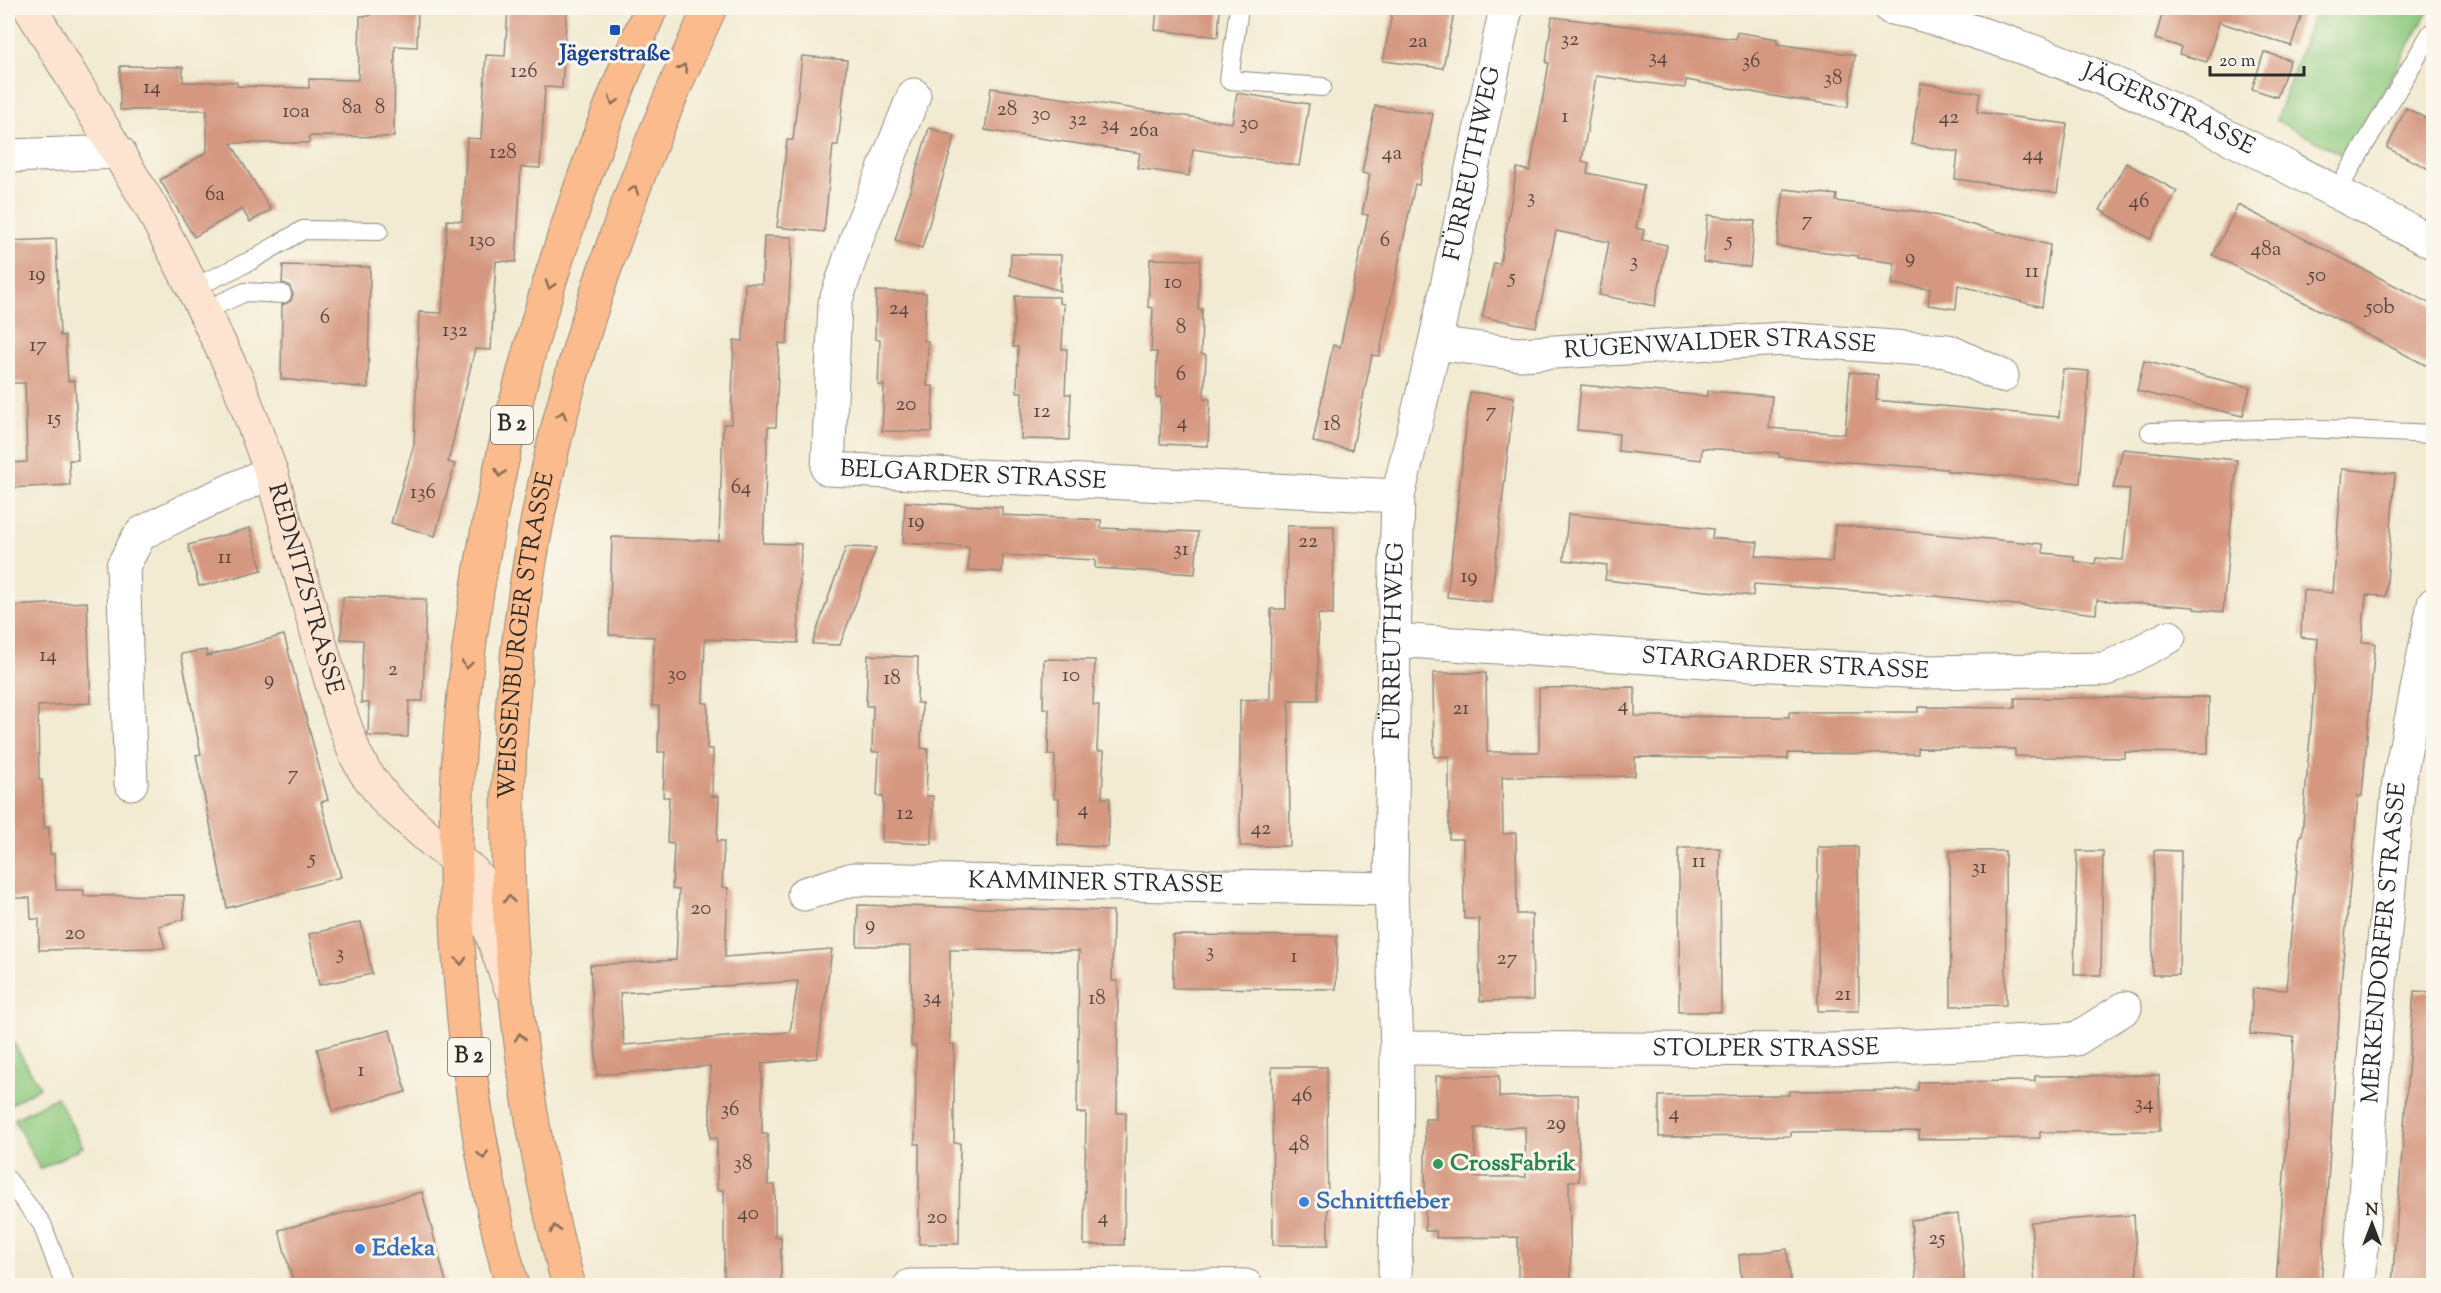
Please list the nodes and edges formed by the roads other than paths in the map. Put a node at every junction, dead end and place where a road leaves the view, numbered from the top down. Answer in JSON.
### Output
{"nodes":[{"id":1,"x":30,"y":8,"type":"edge"},
{"id":2,"x":651,"y":8,"type":"edge"},
{"id":3,"x":710,"y":8,"type":"edge"},
{"id":4,"x":1239,"y":8,"type":"edge"},
{"id":5,"x":1506,"y":8,"type":"edge"},
{"id":6,"x":1896,"y":8,"type":"edge"},
{"id":7,"x":2431,"y":33,"type":"dead end"},
{"id":8,"x":1322,"y":87,"type":"dead end"},
{"id":9,"x":914,"y":95,"type":"dead end"},
{"id":10,"x":119,"y":152,"type":"junction"},
{"id":11,"x":8,"y":156,"type":"edge"},
{"id":12,"x":2336,"y":193,"type":"junction"},
{"id":13,"x":379,"y":231,"type":"dead end"},
{"id":14,"x":2433,"y":243,"type":"edge"},
{"id":15,"x":282,"y":294,"type":"dead end"},
{"id":16,"x":199,"y":300,"type":"junction"},
{"id":17,"x":1435,"y":344,"type":"junction"},
{"id":18,"x":2002,"y":376,"type":"dead end"},
{"id":19,"x":2150,"y":432,"type":"dead end"},
{"id":20,"x":2433,"y":434,"type":"edge"},
{"id":21,"x":271,"y":472,"type":"junction"},
{"id":22,"x":1398,"y":496,"type":"junction"},
{"id":23,"x":2433,"y":604,"type":"edge"},
{"id":24,"x":2169,"y":638,"type":"dead end"},
{"id":25,"x":1394,"y":640,"type":"junction"},
{"id":26,"x":131,"y":783,"type":"dead end"},
{"id":27,"x":457,"y":861,"type":"junction"},
{"id":28,"x":1391,"y":889,"type":"junction"},
{"id":29,"x":804,"y":894,"type":"dead end"},
{"id":30,"x":515,"y":999,"type":"junction"},
{"id":31,"x":2125,"y":1008,"type":"dead end"},
{"id":32,"x":1397,"y":1048,"type":"junction"},
{"id":33,"x":8,"y":1180,"type":"edge"},
{"id":34,"x":65,"y":1286,"type":"edge"},
{"id":35,"x":512,"y":1286,"type":"edge"},
{"id":36,"x":569,"y":1286,"type":"edge"},
{"id":37,"x":910,"y":1286,"type":"edge"},
{"id":38,"x":1246,"y":1286,"type":"edge"},
{"id":39,"x":1395,"y":1286,"type":"edge"},
{"id":40,"x":2359,"y":1286,"type":"edge"}],
"edges":[{"from":1,"to":10,"type":"main road","name":"REDNITZSTRASSE"},
{"from":2,"to":27,"type":"main road","name":"WEISSENBURGER STRASSE","number":"B 2","one_way":true},
{"from":30,"to":3,"type":"main road","name":"WEISSENBURGER STRASSE","number":"B 2","one_way":true},
{"from":4,"to":8,"type":"lane"},
{"from":5,"to":17,"type":"street","name":"FÜRREUTHWEG"},
{"from":6,"to":12,"type":"street","name":"JÄGERSTRASSE"},
{"from":7,"to":12,"type":"lane"},
{"from":9,"to":22,"type":"street","name":"BELGARDER STRASSE"},
{"from":10,"to":11,"type":"street"},
{"from":10,"to":16,"type":"main road","name":"REDNITZSTRASSE"},
{"from":12,"to":14,"type":"street","name":"JÄGERSTRASSE"},
{"from":13,"to":16,"type":"lane"},
{"from":15,"to":16,"type":"lane"},
{"from":16,"to":21,"type":"main road","name":"REDNITZSTRASSE"},
{"from":17,"to":18,"type":"street","name":"RÜGENWALDER STRASSE"},
{"from":17,"to":22,"type":"street","name":"FÜRREUTHWEG"},
{"from":19,"to":20,"type":"lane"},
{"from":21,"to":26,"type":"street"},
{"from":21,"to":27,"type":"main road","name":"REDNITZSTRASSE"},
{"from":22,"to":25,"type":"street","name":"FÜRREUTHWEG"},
{"from":23,"to":40,"type":"street","name":"MERKENDORFER STRASSE"},
{"from":24,"to":25,"type":"street","name":"STARGARDER STRASSE"},
{"from":25,"to":28,"type":"street","name":"FÜRREUTHWEG"},
{"from":27,"to":30,"type":"main road","name":"REDNITZSTRASSE"},
{"from":27,"to":35,"type":"main road","name":"WEISSENBURGER STRASSE","number":"B 2","one_way":true},
{"from":28,"to":29,"type":"street","name":"KAMMINER STRASSE"},
{"from":28,"to":32,"type":"street","name":"FÜRREUTHWEG"},
{"from":36,"to":30,"type":"main road","name":"WEISSENBURGER STRASSE","number":"B 2","one_way":true},
{"from":31,"to":32,"type":"street","name":"STOLPER STRASSE"},
{"from":32,"to":39,"type":"street","name":"FÜRREUTHWEG"},
{"from":33,"to":34,"type":"lane"},
{"from":37,"to":38,"type":"street"}]}
